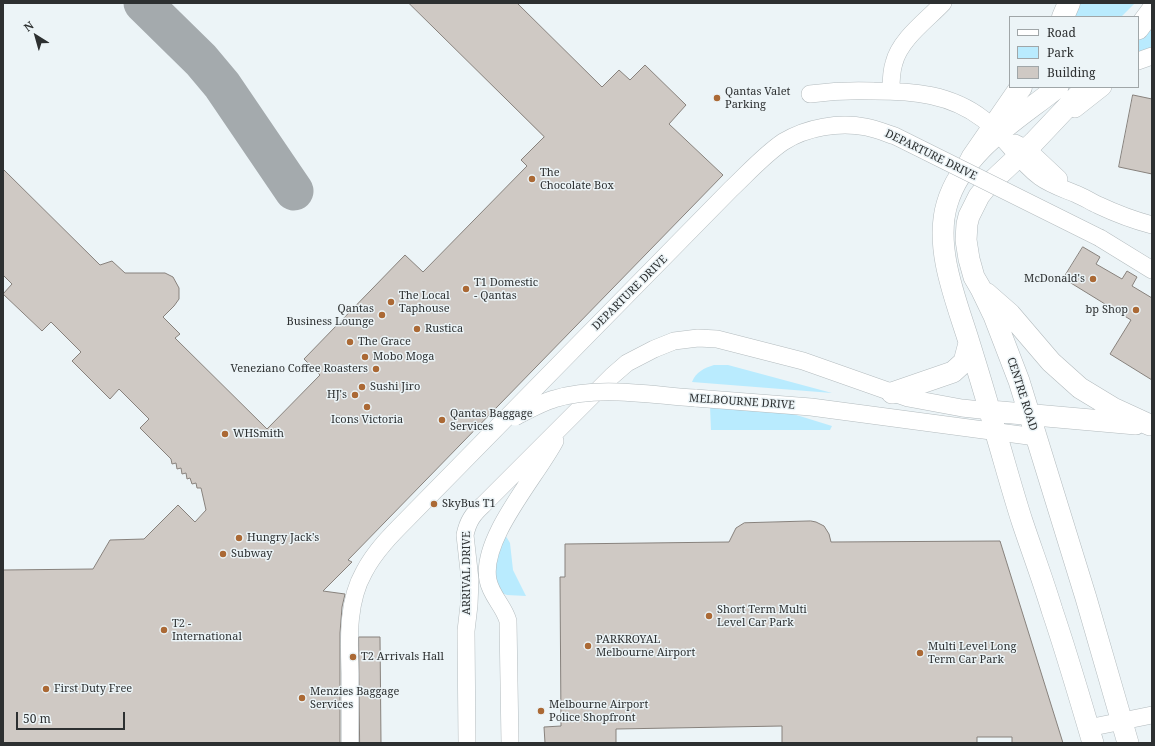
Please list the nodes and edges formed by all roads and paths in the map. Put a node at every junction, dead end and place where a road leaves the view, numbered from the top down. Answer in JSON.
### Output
{"nodes":[{"id":1,"x":944,"y":3,"type":"edge"},
{"id":2,"x":1069,"y":3,"type":"edge"},
{"id":3,"x":1148,"y":3,"type":"edge"},
{"id":4,"x":1152,"y":10,"type":"edge"},
{"id":5,"x":1063,"y":16,"type":"edge"},
{"id":6,"x":1133,"y":16,"type":"edge"},
{"id":7,"x":1139,"y":28,"type":"edge"},
{"id":8,"x":1152,"y":56,"type":"edge"},
{"id":9,"x":1139,"y":61,"type":"edge"},
{"id":10,"x":1020,"y":88,"type":"edge"},
{"id":11,"x":1057,"y":88,"type":"edge"},
{"id":12,"x":1085,"y":88,"type":"edge"},
{"id":13,"x":1102,"y":88,"type":"edge"},
{"id":14,"x":891,"y":91,"type":"junction"},
{"id":15,"x":810,"y":94,"type":"dead end"},
{"id":16,"x":998,"y":132,"type":"junction"},
{"id":17,"x":1027,"y":149,"type":"junction"},
{"id":18,"x":972,"y":158,"type":"joint"},
{"id":19,"x":1152,"y":225,"type":"edge"},
{"id":20,"x":943,"y":236,"type":"junction"},
{"id":21,"x":1100,"y":238,"type":"junction"},
{"id":22,"x":1152,"y":257,"type":"edge"},
{"id":23,"x":1152,"y":270,"type":"edge"},
{"id":24,"x":978,"y":283,"type":"junction"},
{"id":25,"x":969,"y":344,"type":"junction"},
{"id":26,"x":892,"y":392,"type":"junction"},
{"id":27,"x":990,"y":411,"type":"junction"},
{"id":28,"x":1029,"y":414,"type":"junction"},
{"id":29,"x":567,"y":420,"type":"junction"},
{"id":30,"x":1151,"y":426,"type":"edge"},
{"id":31,"x":496,"y":429,"type":"junction"},
{"id":32,"x":996,"y":432,"type":"junction"},
{"id":33,"x":1036,"y":437,"type":"junction"},
{"id":34,"x":1152,"y":715,"type":"edge"},
{"id":35,"x":1123,"y":721,"type":"junction"},
{"id":36,"x":1091,"y":735,"type":"edge"},
{"id":37,"x":350,"y":743,"type":"edge"},
{"id":38,"x":467,"y":743,"type":"edge"},
{"id":39,"x":510,"y":743,"type":"edge"},
{"id":40,"x":1128,"y":743,"type":"edge"}],
"edges":[{"from":1,"to":14,"type":"street"},
{"from":2,"to":5,"type":"highway"},
{"from":3,"to":6,"type":"main road"},
{"from":4,"to":7,"type":"main road"},
{"from":8,"to":9,"type":"street"},
{"from":10,"to":16,"type":"highway"},
{"from":11,"to":16,"type":"main road"},
{"from":12,"to":17,"type":"main road","name":"CENTRE ROAD"},
{"from":13,"to":17,"type":"street"},
{"from":14,"to":15,"type":"street"},
{"from":14,"to":16,"type":"street"},
{"from":16,"to":17,"type":"street"},
{"from":16,"to":18,"type":"highway"},
{"from":17,"to":19,"type":"street"},
{"from":17,"to":24,"type":"main road","name":"CENTRE ROAD"},
{"from":18,"to":20,"type":"main road"},
{"from":20,"to":24,"type":"main road"},
{"from":20,"to":25,"type":"main road"},
{"from":21,"to":22,"type":"street"},
{"from":21,"to":23,"type":"street"},
{"from":21,"to":31,"type":"street","name":"DEPARTURE DRIVE","bridge":true},
{"from":24,"to":28,"type":"main road","name":"CENTRE ROAD"},
{"from":24,"to":30,"type":"main road"},
{"from":25,"to":26,"type":"main road"},
{"from":25,"to":27,"type":"main road"},
{"from":26,"to":27,"type":"street"},
{"from":26,"to":29,"type":"street","name":"ARRIVAL DRIVE"},
{"from":27,"to":28,"type":"main road"},
{"from":27,"to":32,"type":"main road"},
{"from":28,"to":30,"type":"main road"},
{"from":28,"to":33,"type":"main road","name":"CENTRE ROAD"},
{"from":29,"to":38,"type":"street","name":"ARRIVAL DRIVE"},
{"from":29,"to":39,"type":"street","name":"ARRIVAL DRIVE"},
{"from":31,"to":32,"type":"street","name":"MELBOURNE DRIVE","bridge":true},
{"from":31,"to":37,"type":"street","name":"DEPARTURE DRIVE","bridge":true},
{"from":32,"to":33,"type":"street","name":"MELBOURNE DRIVE"},
{"from":32,"to":36,"type":"main road"},
{"from":33,"to":35,"type":"main road","name":"CENTRE ROAD"},
{"from":34,"to":35,"type":"street"},
{"from":35,"to":36,"type":"street"},
{"from":35,"to":40,"type":"main road","name":"CENTRE ROAD"}]}
